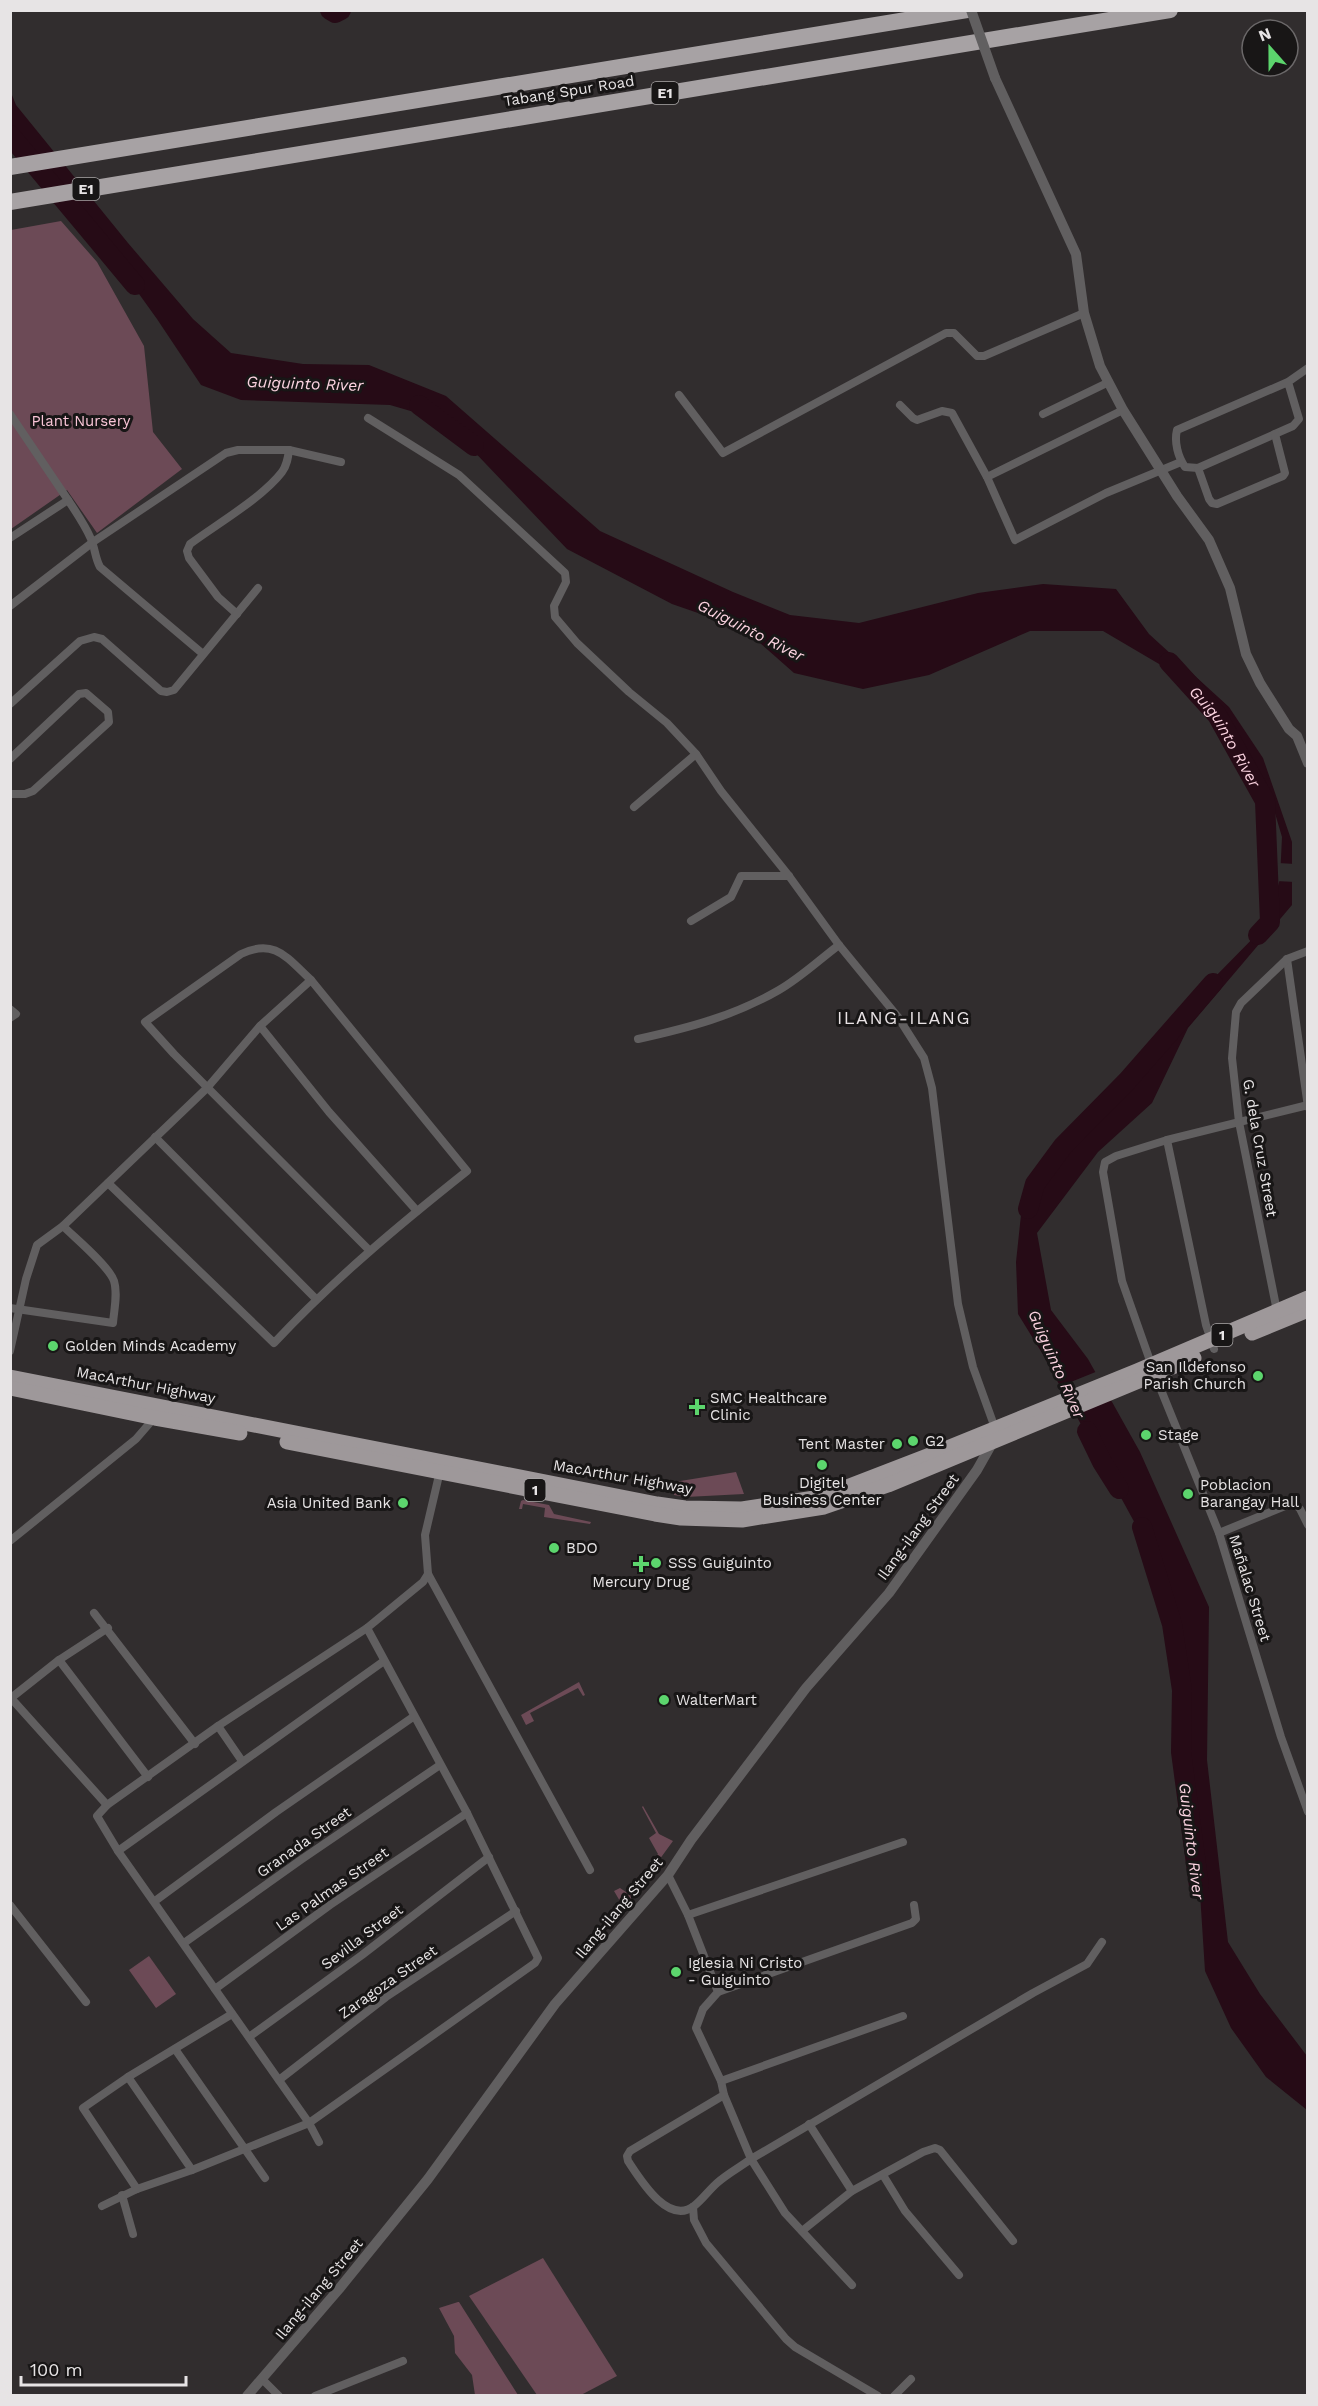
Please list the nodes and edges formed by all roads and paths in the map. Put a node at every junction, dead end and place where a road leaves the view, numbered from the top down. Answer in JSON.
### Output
{"nodes":[{"id":1,"x":969,"y":10,"type":"edge"},
{"id":2,"x":1170,"y":10,"type":"edge"},
{"id":3,"x":10,"y":167,"type":"edge"},
{"id":4,"x":10,"y":202,"type":"edge"},
{"id":5,"x":1084,"y":313,"type":"junction"},
{"id":6,"x":1308,"y":368,"type":"edge"},
{"id":7,"x":1109,"y":382,"type":"junction"},
{"id":8,"x":1288,"y":382,"type":"junction"},
{"id":9,"x":680,"y":395,"type":"dead end"},
{"id":10,"x":900,"y":405,"type":"dead end"},
{"id":11,"x":1123,"y":410,"type":"junction"},
{"id":12,"x":10,"y":414,"type":"edge"},
{"id":13,"x":1043,"y":414,"type":"dead end"},
{"id":14,"x":368,"y":418,"type":"dead end"},
{"id":15,"x":1275,"y":434,"type":"junction"},
{"id":16,"x":289,"y":450,"type":"junction"},
{"id":17,"x":341,"y":462,"type":"dead end"},
{"id":18,"x":1181,"y":462,"type":"junction"},
{"id":19,"x":1198,"y":468,"type":"junction"},
{"id":20,"x":1160,"y":469,"type":"junction"},
{"id":21,"x":987,"y":477,"type":"junction"},
{"id":22,"x":68,"y":500,"type":"junction"},
{"id":23,"x":10,"y":538,"type":"edge"},
{"id":24,"x":93,"y":542,"type":"junction"},
{"id":25,"x":258,"y":588,"type":"dead end"},
{"id":26,"x":10,"y":606,"type":"edge"},
{"id":27,"x":237,"y":614,"type":"junction"},
{"id":28,"x":203,"y":654,"type":"junction"},
{"id":29,"x":10,"y":704,"type":"edge"},
{"id":30,"x":696,"y":754,"type":"junction"},
{"id":31,"x":10,"y":759,"type":"edge"},
{"id":32,"x":1308,"y":763,"type":"edge"},
{"id":33,"x":10,"y":794,"type":"edge"},
{"id":34,"x":634,"y":807,"type":"dead end"},
{"id":35,"x":789,"y":876,"type":"junction"},
{"id":36,"x":691,"y":921,"type":"dead end"},
{"id":37,"x":838,"y":945,"type":"junction"},
{"id":38,"x":1308,"y":951,"type":"edge"},
{"id":39,"x":1287,"y":959,"type":"junction"},
{"id":40,"x":311,"y":980,"type":"junction"},
{"id":41,"x":10,"y":1009,"type":"edge"},
{"id":42,"x":10,"y":1018,"type":"edge"},
{"id":43,"x":260,"y":1026,"type":"junction"},
{"id":44,"x":638,"y":1040,"type":"dead end"},
{"id":45,"x":207,"y":1088,"type":"junction"},
{"id":46,"x":1307,"y":1105,"type":"edge"},
{"id":47,"x":1239,"y":1122,"type":"junction"},
{"id":48,"x":155,"y":1137,"type":"junction"},
{"id":49,"x":1167,"y":1140,"type":"junction"},
{"id":50,"x":108,"y":1183,"type":"junction"},
{"id":51,"x":417,"y":1211,"type":"junction"},
{"id":52,"x":63,"y":1226,"type":"junction"},
{"id":53,"x":370,"y":1251,"type":"junction"},
{"id":54,"x":1308,"y":1298,"type":"edge"},
{"id":55,"x":316,"y":1299,"type":"junction"},
{"id":56,"x":15,"y":1309,"type":"edge"},
{"id":57,"x":1308,"y":1310,"type":"edge"},
{"id":58,"x":1277,"y":1311,"type":"junction"},
{"id":59,"x":1212,"y":1345,"type":"junction"},
{"id":60,"x":10,"y":1351,"type":"edge"},
{"id":61,"x":1147,"y":1373,"type":"junction"},
{"id":62,"x":10,"y":1377,"type":"edge"},
{"id":63,"x":10,"y":1388,"type":"edge"},
{"id":64,"x":156,"y":1412,"type":"junction"},
{"id":65,"x":994,"y":1434,"type":"junction"},
{"id":66,"x":441,"y":1468,"type":"junction"},
{"id":67,"x":1308,"y":1525,"type":"edge"},
{"id":68,"x":1219,"y":1533,"type":"junction"},
{"id":69,"x":10,"y":1542,"type":"edge"},
{"id":70,"x":428,"y":1574,"type":"junction"},
{"id":71,"x":94,"y":1613,"type":"dead end"},
{"id":72,"x":108,"y":1628,"type":"junction"},
{"id":73,"x":367,"y":1628,"type":"junction"},
{"id":74,"x":59,"y":1660,"type":"junction"},
{"id":75,"x":384,"y":1661,"type":"junction"},
{"id":76,"x":11,"y":1697,"type":"edge"},
{"id":77,"x":413,"y":1717,"type":"junction"},
{"id":78,"x":218,"y":1726,"type":"junction"},
{"id":79,"x":195,"y":1744,"type":"junction"},
{"id":80,"x":242,"y":1761,"type":"junction"},
{"id":81,"x":440,"y":1765,"type":"junction"},
{"id":82,"x":148,"y":1777,"type":"junction"},
{"id":83,"x":108,"y":1805,"type":"junction"},
{"id":84,"x":1308,"y":1812,"type":"edge"},
{"id":85,"x":467,"y":1813,"type":"junction"},
{"id":86,"x":903,"y":1842,"type":"dead end"},
{"id":87,"x":118,"y":1851,"type":"junction"},
{"id":88,"x":489,"y":1857,"type":"junction"},
{"id":89,"x":590,"y":1870,"type":"dead end"},
{"id":90,"x":668,"y":1875,"type":"junction"},
{"id":91,"x":155,"y":1901,"type":"junction"},
{"id":92,"x":10,"y":1905,"type":"edge"},
{"id":93,"x":914,"y":1905,"type":"dead end"},
{"id":94,"x":516,"y":1911,"type":"junction"},
{"id":95,"x":688,"y":1915,"type":"junction"},
{"id":96,"x":1101,"y":1942,"type":"dead end"},
{"id":97,"x":184,"y":1943,"type":"junction"},
{"id":98,"x":215,"y":1989,"type":"junction"},
{"id":99,"x":718,"y":1992,"type":"junction"},
{"id":100,"x":86,"y":2002,"type":"dead end"},
{"id":101,"x":232,"y":2014,"type":"junction"},
{"id":102,"x":903,"y":2016,"type":"dead end"},
{"id":103,"x":249,"y":2037,"type":"junction"},
{"id":104,"x":175,"y":2049,"type":"junction"},
{"id":105,"x":128,"y":2077,"type":"junction"},
{"id":106,"x":279,"y":2080,"type":"junction"},
{"id":107,"x":721,"y":2081,"type":"junction"},
{"id":108,"x":724,"y":2095,"type":"junction"},
{"id":109,"x":309,"y":2123,"type":"junction"},
{"id":110,"x":810,"y":2124,"type":"junction"},
{"id":111,"x":319,"y":2142,"type":"dead end"},
{"id":112,"x":245,"y":2149,"type":"junction"},
{"id":113,"x":751,"y":2159,"type":"junction"},
{"id":114,"x":192,"y":2170,"type":"junction"},
{"id":115,"x":884,"y":2175,"type":"junction"},
{"id":116,"x":265,"y":2178,"type":"dead end"},
{"id":117,"x":137,"y":2189,"type":"junction"},
{"id":118,"x":852,"y":2191,"type":"junction"},
{"id":119,"x":122,"y":2195,"type":"junction"},
{"id":120,"x":102,"y":2206,"type":"dead end"},
{"id":121,"x":693,"y":2207,"type":"junction"},
{"id":122,"x":802,"y":2231,"type":"junction"},
{"id":123,"x":133,"y":2234,"type":"dead end"},
{"id":124,"x":1013,"y":2241,"type":"dead end"},
{"id":125,"x":959,"y":2275,"type":"dead end"},
{"id":126,"x":852,"y":2285,"type":"dead end"},
{"id":127,"x":403,"y":2361,"type":"dead end"},
{"id":128,"x":911,"y":2379,"type":"dead end"},
{"id":129,"x":263,"y":2380,"type":"junction"},
{"id":130,"x":247,"y":2396,"type":"edge"},
{"id":131,"x":279,"y":2396,"type":"edge"},
{"id":132,"x":315,"y":2396,"type":"edge"},
{"id":133,"x":878,"y":2396,"type":"edge"},
{"id":134,"x":894,"y":2396,"type":"edge"}],
"edges":[{"from":1,"to":3,"type":"highway","name":"Tabang Spur Road","number":"E1"},
{"from":1,"to":5,"type":"street","bridge":true},
{"from":2,"to":4,"type":"highway","name":"Tabang Spur Road","number":"E1"},
{"from":5,"to":7,"type":"street"},
{"from":5,"to":9,"type":"street"},
{"from":6,"to":8,"type":"street"},
{"from":7,"to":11,"type":"street"},
{"from":7,"to":13,"type":"street"},
{"from":8,"to":15,"type":"street"},
{"from":8,"to":18,"type":"street"},
{"from":10,"to":21,"type":"street"},
{"from":11,"to":20,"type":"street"},
{"from":11,"to":21,"type":"street"},
{"from":12,"to":22,"type":"street"},
{"from":14,"to":30,"type":"street"},
{"from":15,"to":19,"type":"street"},
{"from":15,"to":19,"type":"street"},
{"from":16,"to":17,"type":"street"},
{"from":16,"to":24,"type":"street"},
{"from":16,"to":27,"type":"street"},
{"from":18,"to":19,"type":"street"},
{"from":18,"to":20,"type":"street"},
{"from":20,"to":21,"type":"street"},
{"from":20,"to":32,"type":"street"},
{"from":22,"to":23,"type":"street"},
{"from":22,"to":24,"type":"street"},
{"from":24,"to":26,"type":"street"},
{"from":24,"to":28,"type":"street"},
{"from":25,"to":27,"type":"street"},
{"from":27,"to":28,"type":"street"},
{"from":28,"to":29,"type":"street"},
{"from":30,"to":34,"type":"street"},
{"from":30,"to":35,"type":"street"},
{"from":31,"to":33,"type":"street"},
{"from":35,"to":36,"type":"street"},
{"from":35,"to":37,"type":"street"},
{"from":37,"to":44,"type":"street"},
{"from":37,"to":65,"type":"street"},
{"from":38,"to":39,"type":"street","name":"G. dela Cruz Street"},
{"from":39,"to":46,"type":"street"},
{"from":39,"to":47,"type":"street","name":"G. dela Cruz Street"},
{"from":40,"to":43,"type":"street"},
{"from":40,"to":45,"type":"street"},
{"from":40,"to":51,"type":"street"},
{"from":41,"to":42,"type":"street"},
{"from":43,"to":45,"type":"street"},
{"from":43,"to":51,"type":"street"},
{"from":45,"to":48,"type":"street"},
{"from":45,"to":53,"type":"street"},
{"from":46,"to":47,"type":"street"},
{"from":47,"to":49,"type":"street"},
{"from":47,"to":58,"type":"street","name":"G. dela Cruz Street"},
{"from":48,"to":50,"type":"street"},
{"from":48,"to":55,"type":"street"},
{"from":49,"to":59,"type":"street"},
{"from":49,"to":61,"type":"street","name":"Mañalac Street"},
{"from":50,"to":52,"type":"street"},
{"from":50,"to":55,"type":"street"},
{"from":51,"to":53,"type":"street"},
{"from":52,"to":56,"type":"street"},
{"from":52,"to":56,"type":"street"},
{"from":53,"to":55,"type":"street"},
{"from":54,"to":58,"type":"highway","name":"MacArthur Highway","number":"1"},
{"from":56,"to":60,"type":"street"},
{"from":57,"to":59,"type":"highway","name":"MacArthur Highway","number":"1"},
{"from":58,"to":59,"type":"highway","name":"MacArthur Highway","number":"1"},
{"from":59,"to":61,"type":"highway","name":"MacArthur Highway","number":"1"},
{"from":61,"to":65,"type":"highway","name":"MacArthur Highway","number":"1"},
{"from":61,"to":68,"type":"street","name":"Mañalac Street"},
{"from":62,"to":64,"type":"highway","name":"MacArthur Highway","number":"1"},
{"from":63,"to":64,"type":"highway","name":"MacArthur Highway","number":"1"},
{"from":64,"to":66,"type":"highway","name":"MacArthur Highway","number":"1"},
{"from":64,"to":69,"type":"street"},
{"from":65,"to":66,"type":"highway","name":"MacArthur Highway","number":"1"},
{"from":65,"to":90,"type":"street","name":"Ilang-ilang Street"},
{"from":66,"to":70,"type":"street"},
{"from":67,"to":68,"type":"street"},
{"from":68,"to":84,"type":"street","name":"Mañalac Street"},
{"from":70,"to":73,"type":"street"},
{"from":70,"to":89,"type":"street"},
{"from":71,"to":72,"type":"street"},
{"from":72,"to":74,"type":"street"},
{"from":72,"to":79,"type":"street"},
{"from":73,"to":75,"type":"street"},
{"from":73,"to":78,"type":"street"},
{"from":74,"to":76,"type":"street"},
{"from":74,"to":82,"type":"street"},
{"from":75,"to":77,"type":"street"},
{"from":75,"to":80,"type":"street"},
{"from":76,"to":83,"type":"street"},
{"from":77,"to":81,"type":"street"},
{"from":77,"to":91,"type":"street"},
{"from":78,"to":79,"type":"street"},
{"from":78,"to":80,"type":"street"},
{"from":79,"to":82,"type":"street"},
{"from":80,"to":87,"type":"street"},
{"from":81,"to":85,"type":"street"},
{"from":81,"to":97,"type":"street","name":"Granada Street"},
{"from":82,"to":83,"type":"street"},
{"from":83,"to":87,"type":"street"},
{"from":85,"to":88,"type":"street"},
{"from":85,"to":98,"type":"street","name":"Las Palmas Street"},
{"from":86,"to":95,"type":"street"},
{"from":87,"to":91,"type":"street"},
{"from":88,"to":94,"type":"street"},
{"from":88,"to":103,"type":"street","name":"Sevilla Street"},
{"from":90,"to":95,"type":"street"},
{"from":90,"to":129,"type":"street","name":"Ilang-ilang Street"},
{"from":91,"to":97,"type":"street"},
{"from":92,"to":100,"type":"street"},
{"from":93,"to":99,"type":"street"},
{"from":94,"to":106,"type":"street","name":"Zaragoza Street"},
{"from":94,"to":109,"type":"street"},
{"from":95,"to":99,"type":"street"},
{"from":96,"to":110,"type":"street"},
{"from":97,"to":98,"type":"street"},
{"from":98,"to":101,"type":"street"},
{"from":99,"to":107,"type":"street"},
{"from":101,"to":103,"type":"street"},
{"from":101,"to":104,"type":"street"},
{"from":102,"to":107,"type":"street"},
{"from":103,"to":106,"type":"street"},
{"from":104,"to":105,"type":"street"},
{"from":104,"to":112,"type":"street"},
{"from":105,"to":114,"type":"street"},
{"from":105,"to":117,"type":"street"},
{"from":106,"to":109,"type":"street"},
{"from":107,"to":108,"type":"street"},
{"from":108,"to":113,"type":"street"},
{"from":108,"to":121,"type":"street"},
{"from":109,"to":111,"type":"street"},
{"from":109,"to":112,"type":"street"},
{"from":110,"to":113,"type":"street"},
{"from":110,"to":118,"type":"street"},
{"from":112,"to":114,"type":"street"},
{"from":112,"to":116,"type":"street"},
{"from":113,"to":121,"type":"street"},
{"from":113,"to":122,"type":"street"},
{"from":114,"to":117,"type":"street"},
{"from":115,"to":118,"type":"street"},
{"from":115,"to":124,"type":"street"},
{"from":115,"to":125,"type":"street"},
{"from":117,"to":119,"type":"street"},
{"from":118,"to":122,"type":"street"},
{"from":119,"to":120,"type":"street"},
{"from":119,"to":123,"type":"street"},
{"from":121,"to":133,"type":"street"},
{"from":122,"to":126,"type":"street"},
{"from":127,"to":132,"type":"street"},
{"from":128,"to":134,"type":"street"},
{"from":129,"to":130,"type":"street","name":"Ilang-ilang Street"},
{"from":129,"to":131,"type":"street"}]}
